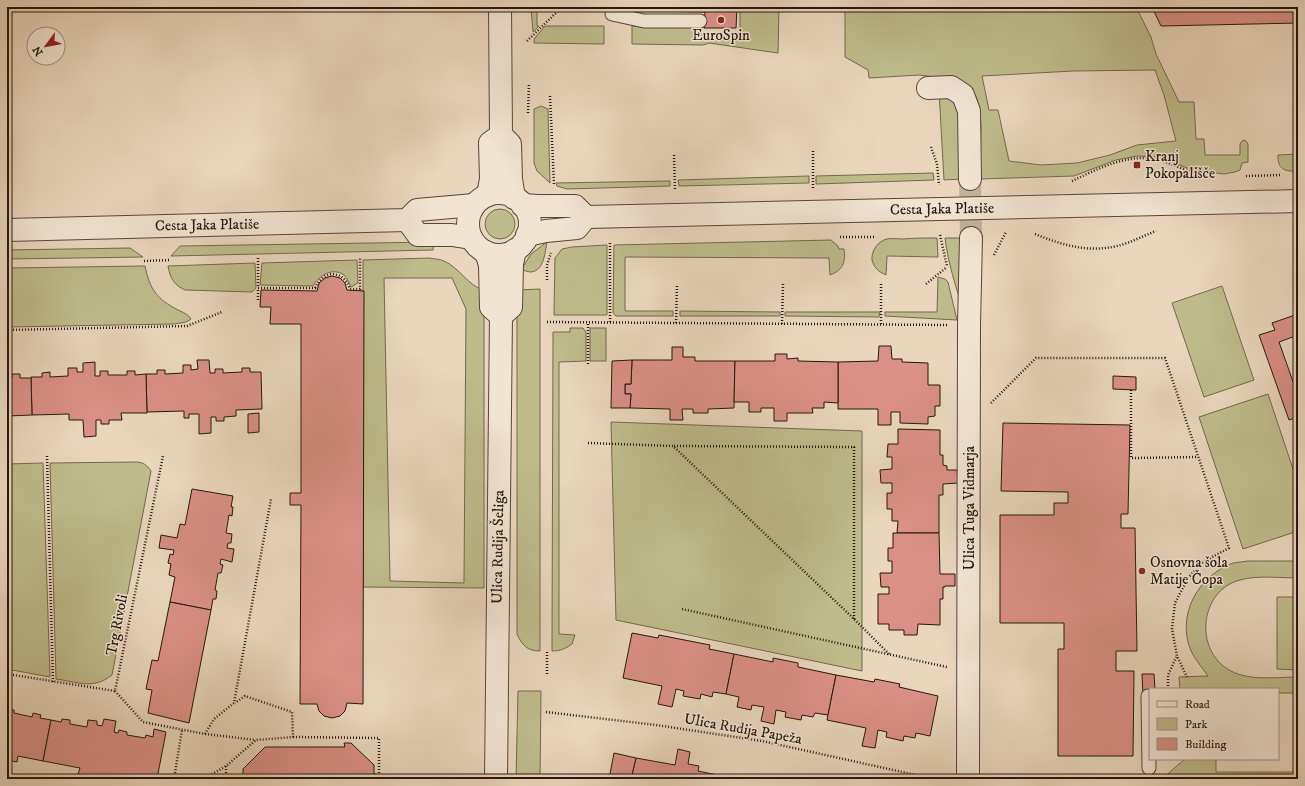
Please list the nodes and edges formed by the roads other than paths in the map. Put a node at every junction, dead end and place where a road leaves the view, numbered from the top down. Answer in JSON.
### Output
{"nodes":[{"id":1,"x":500,"y":7,"type":"edge"},
{"id":2,"x":612,"y":14,"type":"dead end"},
{"id":3,"x":700,"y":21,"type":"dead end"},
{"id":4,"x":928,"y":88,"type":"dead end"},
{"id":5,"x":501,"y":135,"type":"junction"},
{"id":6,"x":970,"y":179,"type":"tunnel mouth"},
{"id":7,"x":481,"y":200,"type":"junction"},
{"id":8,"x":518,"y":201,"type":"junction"},
{"id":9,"x":1298,"y":201,"type":"edge"},
{"id":10,"x":586,"y":217,"type":"junction"},
{"id":11,"x":407,"y":220,"type":"junction"},
{"id":12,"x":7,"y":230,"type":"edge"},
{"id":13,"x":970,"y":238,"type":"tunnel mouth"},
{"id":14,"x":521,"y":243,"type":"junction"},
{"id":15,"x":478,"y":245,"type":"junction"},
{"id":16,"x":500,"y":316,"type":"junction"},
{"id":17,"x":1148,"y":696,"type":"dead end"},
{"id":18,"x":1149,"y":768,"type":"dead end"},
{"id":19,"x":496,"y":779,"type":"edge"},
{"id":20,"x":968,"y":779,"type":"edge"}],
"edges":[{"from":1,"to":5,"type":"street"},
{"from":2,"to":3,"type":"lane"},
{"from":4,"to":6,"type":"street"},
{"from":5,"to":7,"type":"street"},
{"from":5,"to":8,"type":"street"},
{"from":7,"to":8,"type":"street"},
{"from":7,"to":11,"type":"street"},
{"from":7,"to":15,"type":"street"},
{"from":8,"to":10,"type":"street"},
{"from":8,"to":14,"type":"street"},
{"from":9,"to":10,"type":"street","name":"Cesta Jaka Platiše"},
{"from":10,"to":14,"type":"street"},
{"from":11,"to":12,"type":"street","name":"Cesta Jaka Platiše"},
{"from":11,"to":15,"type":"street"},
{"from":13,"to":20,"type":"street","name":"Ulica Tuga Vidmarja"},
{"from":14,"to":15,"type":"street"},
{"from":14,"to":16,"type":"street"},
{"from":15,"to":16,"type":"street","name":"Ulica Rudija Šeliga"},
{"from":16,"to":19,"type":"street","name":"Ulica Rudija Šeliga"},
{"from":17,"to":18,"type":"lane"}]}
